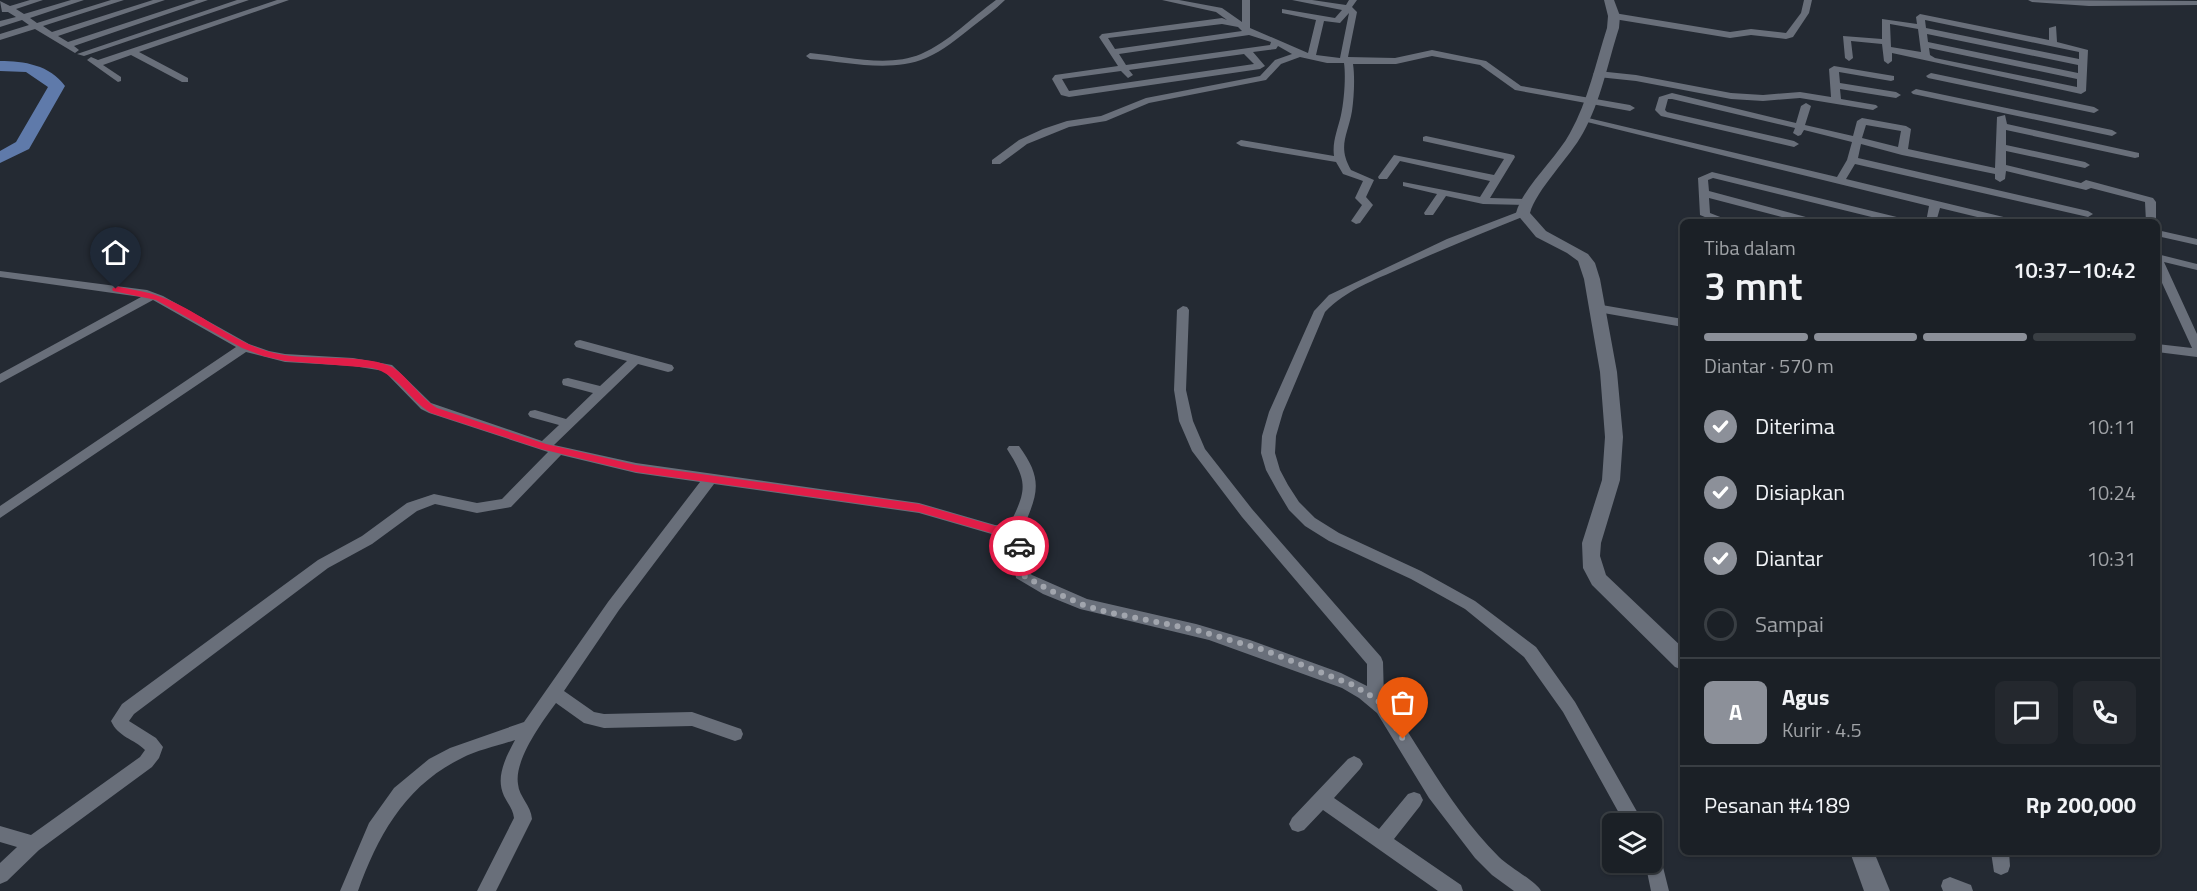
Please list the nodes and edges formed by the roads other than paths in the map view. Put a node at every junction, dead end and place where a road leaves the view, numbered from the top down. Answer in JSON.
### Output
{"nodes":[{"id":1,"x":39,"y":0,"type":"edge"},
{"id":2,"x":80,"y":0,"type":"edge"},
{"id":3,"x":120,"y":0,"type":"edge"},
{"id":4,"x":159,"y":0,"type":"edge"},
{"id":5,"x":204,"y":0,"type":"edge"},
{"id":6,"x":245,"y":0,"type":"edge"},
{"id":7,"x":285,"y":0,"type":"edge"},
{"id":8,"x":1001,"y":0,"type":"edge"},
{"id":9,"x":1166,"y":0,"type":"edge"},
{"id":10,"x":1246,"y":0,"type":"edge"},
{"id":11,"x":1296,"y":0,"type":"edge"},
{"id":12,"x":1608,"y":0,"type":"edge"},
{"id":13,"x":1808,"y":0,"type":"edge"},
{"id":14,"x":2032,"y":0,"type":"edge"},
{"id":15,"x":2038,"y":1,"type":"edge"},
{"id":16,"x":2187,"y":1,"type":"edge"},
{"id":17,"x":0,"y":3,"type":"edge"},
{"id":18,"x":2197,"y":3,"type":"edge"},
{"id":19,"x":1351,"y":4,"type":"edge"},
{"id":20,"x":176,"y":9,"type":"junction"},
{"id":21,"x":5,"y":10,"type":"edge"},
{"id":22,"x":1940,"y":10,"type":"dead end"},
{"id":23,"x":1614,"y":16,"type":"junction"},
{"id":24,"x":23,"y":17,"type":"junction"},
{"id":25,"x":1976,"y":17,"type":"dead end"},
{"id":26,"x":192,"y":18,"type":"junction"},
{"id":27,"x":1320,"y":20,"type":"junction"},
{"id":28,"x":1337,"y":21,"type":"junction"},
{"id":29,"x":1939,"y":21,"type":"junction"},
{"id":30,"x":1351,"y":22,"type":"junction"},
{"id":31,"x":0,"y":24,"type":"edge"},
{"id":32,"x":37,"y":26,"type":"junction"},
{"id":33,"x":208,"y":26,"type":"junction"},
{"id":34,"x":1922,"y":28,"type":"junction"},
{"id":35,"x":1976,"y":28,"type":"junction"},
{"id":36,"x":2054,"y":28,"type":"dead end"},
{"id":37,"x":1246,"y":29,"type":"junction"},
{"id":38,"x":52,"y":35,"type":"junction"},
{"id":39,"x":0,"y":37,"type":"edge"},
{"id":40,"x":1276,"y":41,"type":"junction"},
{"id":41,"x":2053,"y":43,"type":"junction"},
{"id":42,"x":1924,"y":44,"type":"junction"},
{"id":43,"x":67,"y":45,"type":"junction"},
{"id":44,"x":1887,"y":46,"type":"junction"},
{"id":45,"x":1247,"y":51,"type":"junction"},
{"id":46,"x":131,"y":52,"type":"junction"},
{"id":47,"x":1113,"y":52,"type":"junction"},
{"id":48,"x":81,"y":54,"type":"junction"},
{"id":49,"x":1299,"y":54,"type":"junction"},
{"id":50,"x":1312,"y":54,"type":"dead end"},
{"id":51,"x":810,"y":56,"type":"dead end"},
{"id":52,"x":1926,"y":56,"type":"junction"},
{"id":53,"x":1346,"y":58,"type":"junction"},
{"id":54,"x":1849,"y":58,"type":"dead end"},
{"id":55,"x":1888,"y":61,"type":"dead end"},
{"id":56,"x":2006,"y":61,"type":"junction"},
{"id":57,"x":2083,"y":63,"type":"junction"},
{"id":58,"x":96,"y":64,"type":"junction"},
{"id":59,"x":1123,"y":68,"type":"junction"},
{"id":60,"x":1598,"y":74,"type":"junction"},
{"id":61,"x":2006,"y":75,"type":"junction"},
{"id":62,"x":1931,"y":76,"type":"dead end"},
{"id":63,"x":2082,"y":77,"type":"junction"},
{"id":64,"x":1891,"y":78,"type":"dead end"},
{"id":65,"x":118,"y":79,"type":"dead end"},
{"id":66,"x":185,"y":80,"type":"dead end"},
{"id":67,"x":1134,"y":84,"type":"junction"},
{"id":68,"x":1834,"y":85,"type":"junction"},
{"id":69,"x":1916,"y":92,"type":"dead end"},
{"id":70,"x":2005,"y":92,"type":"junction"},
{"id":71,"x":1896,"y":95,"type":"dead end"},
{"id":72,"x":1836,"y":100,"type":"junction"},
{"id":73,"x":1589,"y":103,"type":"junction"},
{"id":74,"x":1806,"y":106,"type":"dead end"},
{"id":75,"x":1873,"y":107,"type":"dead end"},
{"id":76,"x":1629,"y":108,"type":"dead end"},
{"id":77,"x":2002,"y":110,"type":"junction"},
{"id":78,"x":2094,"y":110,"type":"dead end"},
{"id":79,"x":1584,"y":120,"type":"junction"},
{"id":80,"x":1800,"y":125,"type":"junction"},
{"id":81,"x":2002,"y":126,"type":"junction"},
{"id":82,"x":2112,"y":133,"type":"dead end"},
{"id":83,"x":1857,"y":141,"type":"junction"},
{"id":84,"x":1241,"y":143,"type":"dead end"},
{"id":85,"x":2085,"y":144,"type":"junction"},
{"id":86,"x":2001,"y":147,"type":"junction"},
{"id":87,"x":1430,"y":150,"type":"junction"},
{"id":88,"x":1902,"y":152,"type":"junction"},
{"id":89,"x":2135,"y":155,"type":"dead end"},
{"id":90,"x":1341,"y":159,"type":"junction"},
{"id":91,"x":1852,"y":160,"type":"junction"},
{"id":92,"x":996,"y":162,"type":"dead end"},
{"id":93,"x":2085,"y":165,"type":"junction"},
{"id":94,"x":2001,"y":170,"type":"junction"},
{"id":95,"x":1383,"y":177,"type":"dead end"},
{"id":96,"x":1496,"y":179,"type":"junction"},
{"id":97,"x":1840,"y":179,"type":"junction"},
{"id":98,"x":1407,"y":184,"type":"dead end"},
{"id":99,"x":1443,"y":192,"type":"junction"},
{"id":100,"x":1704,"y":193,"type":"junction"},
{"id":101,"x":1999,"y":193,"type":"junction"},
{"id":102,"x":1483,"y":201,"type":"junction"},
{"id":103,"x":2087,"y":201,"type":"edge"},
{"id":104,"x":1935,"y":205,"type":"junction"},
{"id":105,"x":1524,"y":208,"type":"junction"},
{"id":106,"x":1429,"y":213,"type":"dead end"},
{"id":107,"x":1718,"y":219,"type":"edge"},
{"id":108,"x":1802,"y":219,"type":"edge"},
{"id":109,"x":1893,"y":219,"type":"edge"},
{"id":110,"x":1932,"y":219,"type":"edge"},
{"id":111,"x":1998,"y":219,"type":"edge"},
{"id":112,"x":2151,"y":219,"type":"edge"},
{"id":113,"x":1356,"y":221,"type":"dead end"},
{"id":114,"x":2160,"y":234,"type":"edge"},
{"id":115,"x":2197,"y":242,"type":"edge"},
{"id":116,"x":2160,"y":260,"type":"edge"},
{"id":117,"x":2160,"y":266,"type":"edge"},
{"id":118,"x":2197,"y":267,"type":"edge"},
{"id":119,"x":0,"y":274,"type":"edge"},
{"id":120,"x":151,"y":296,"type":"junction"},
{"id":121,"x":1596,"y":308,"type":"junction"},
{"id":122,"x":1183,"y":310,"type":"dead end"},
{"id":123,"x":1680,"y":323,"type":"edge"},
{"id":124,"x":579,"y":344,"type":"dead end"},
{"id":125,"x":245,"y":346,"type":"junction"},
{"id":126,"x":2197,"y":347,"type":"edge"},
{"id":127,"x":2160,"y":348,"type":"edge"},
{"id":128,"x":2197,"y":353,"type":"edge"},
{"id":129,"x":636,"y":359,"type":"junction"},
{"id":130,"x":668,"y":368,"type":"dead end"},
{"id":131,"x":0,"y":379,"type":"edge"},
{"id":132,"x":568,"y":382,"type":"dead end"},
{"id":133,"x":603,"y":391,"type":"junction"},
{"id":134,"x":535,"y":414,"type":"dead end"},
{"id":135,"x":569,"y":424,"type":"junction"},
{"id":136,"x":551,"y":449,"type":"junction"},
{"id":137,"x":1014,"y":449,"type":"dead end"},
{"id":138,"x":711,"y":478,"type":"junction"},
{"id":139,"x":0,"y":513,"type":"edge"},
{"id":140,"x":1014,"y":532,"type":"junction"},
{"id":141,"x":1680,"y":658,"type":"edge"},
{"id":142,"x":554,"y":693,"type":"junction"},
{"id":143,"x":1376,"y":699,"type":"junction"},
{"id":144,"x":530,"y":727,"type":"junction"},
{"id":145,"x":735,"y":734,"type":"dead end"},
{"id":146,"x":1354,"y":764,"type":"dead end"},
{"id":147,"x":1321,"y":799,"type":"junction"},
{"id":148,"x":1414,"y":800,"type":"dead end"},
{"id":149,"x":1629,"y":813,"type":"edge"},
{"id":150,"x":1298,"y":824,"type":"dead end"},
{"id":151,"x":0,"y":834,"type":"edge"},
{"id":152,"x":1381,"y":841,"type":"junction"},
{"id":153,"x":33,"y":844,"type":"junction"},
{"id":154,"x":1863,"y":855,"type":"edge"},
{"id":155,"x":1656,"y":873,"type":"edge"},
{"id":156,"x":0,"y":875,"type":"edge"},
{"id":157,"x":349,"y":891,"type":"edge"},
{"id":158,"x":486,"y":891,"type":"edge"},
{"id":159,"x":1454,"y":891,"type":"edge"},
{"id":160,"x":1532,"y":891,"type":"edge"},
{"id":161,"x":1660,"y":891,"type":"edge"},
{"id":162,"x":1877,"y":891,"type":"edge"}],
"edges":[{"from":1,"to":21,"type":"street"},
{"from":2,"to":24,"type":"street"},
{"from":3,"to":32,"type":"street"},
{"from":4,"to":20,"type":"street"},
{"from":4,"to":38,"type":"street"},
{"from":5,"to":20,"type":"street"},
{"from":6,"to":26,"type":"street"},
{"from":7,"to":33,"type":"street"},
{"from":8,"to":51,"type":"street"},
{"from":9,"to":37,"type":"street"},
{"from":10,"to":37,"type":"street"},
{"from":11,"to":19,"type":"street"},
{"from":12,"to":23,"type":"street"},
{"from":13,"to":23,"type":"street"},
{"from":14,"to":15,"type":"street"},
{"from":15,"to":16,"type":"street"},
{"from":16,"to":18,"type":"street"},
{"from":17,"to":21,"type":"street"},
{"from":19,"to":28,"type":"street"},
{"from":19,"to":30,"type":"street"},
{"from":20,"to":26,"type":"street"},
{"from":20,"to":43,"type":"street"},
{"from":21,"to":24,"type":"street"},
{"from":22,"to":29,"type":"street"},
{"from":23,"to":60,"type":"street"},
{"from":24,"to":31,"type":"street"},
{"from":24,"to":32,"type":"street"},
{"from":25,"to":35,"type":"street"},
{"from":26,"to":33,"type":"street"},
{"from":26,"to":48,"type":"street"},
{"from":27,"to":28,"type":"street"},
{"from":27,"to":28,"type":"street"},
{"from":27,"to":50,"type":"street"},
{"from":28,"to":30,"type":"street"},
{"from":29,"to":34,"type":"street"},
{"from":29,"to":35,"type":"street"},
{"from":30,"to":53,"type":"street"},
{"from":32,"to":38,"type":"street"},
{"from":32,"to":39,"type":"street"},
{"from":33,"to":46,"type":"street"},
{"from":34,"to":42,"type":"street"},
{"from":34,"to":44,"type":"street"},
{"from":34,"to":57,"type":"street"},
{"from":35,"to":41,"type":"street"},
{"from":36,"to":41,"type":"street"},
{"from":37,"to":40,"type":"street"},
{"from":37,"to":47,"type":"street"},
{"from":37,"to":47,"type":"street"},
{"from":38,"to":43,"type":"street"},
{"from":40,"to":45,"type":"street"},
{"from":40,"to":49,"type":"street"},
{"from":41,"to":57,"type":"street"},
{"from":42,"to":52,"type":"street"},
{"from":42,"to":56,"type":"street"},
{"from":43,"to":48,"type":"street"},
{"from":44,"to":52,"type":"street"},
{"from":44,"to":54,"type":"street"},
{"from":44,"to":55,"type":"street"},
{"from":45,"to":59,"type":"street"},
{"from":45,"to":67,"type":"street"},
{"from":46,"to":58,"type":"street"},
{"from":46,"to":66,"type":"street"},
{"from":47,"to":59,"type":"street"},
{"from":48,"to":58,"type":"street"},
{"from":49,"to":53,"type":"street"},
{"from":49,"to":92,"type":"street"},
{"from":52,"to":61,"type":"street"},
{"from":53,"to":73,"type":"street"},
{"from":53,"to":90,"type":"street"},
{"from":56,"to":61,"type":"street"},
{"from":56,"to":63,"type":"street"},
{"from":57,"to":63,"type":"street"},
{"from":58,"to":65,"type":"street"},
{"from":59,"to":67,"type":"street"},
{"from":59,"to":67,"type":"street"},
{"from":60,"to":72,"type":"street"},
{"from":60,"to":73,"type":"street"},
{"from":61,"to":63,"type":"street"},
{"from":61,"to":70,"type":"street"},
{"from":62,"to":70,"type":"street"},
{"from":64,"to":68,"type":"street"},
{"from":68,"to":71,"type":"street"},
{"from":68,"to":72,"type":"street"},
{"from":69,"to":77,"type":"street"},
{"from":70,"to":77,"type":"street"},
{"from":70,"to":78,"type":"street"},
{"from":72,"to":75,"type":"street"},
{"from":73,"to":76,"type":"street"},
{"from":73,"to":79,"type":"street"},
{"from":74,"to":80,"type":"street"},
{"from":77,"to":81,"type":"street"},
{"from":77,"to":82,"type":"street"},
{"from":79,"to":97,"type":"street"},
{"from":79,"to":105,"type":"street"},
{"from":80,"to":80,"type":"street"},
{"from":80,"to":83,"type":"street"},
{"from":81,"to":85,"type":"street"},
{"from":81,"to":86,"type":"street"},
{"from":83,"to":88,"type":"street"},
{"from":83,"to":88,"type":"street"},
{"from":83,"to":91,"type":"street"},
{"from":84,"to":90,"type":"street"},
{"from":85,"to":89,"type":"street"},
{"from":85,"to":93,"type":"street"},
{"from":86,"to":93,"type":"street"},
{"from":86,"to":94,"type":"street"},
{"from":87,"to":95,"type":"street"},
{"from":87,"to":96,"type":"street"},
{"from":87,"to":96,"type":"street"},
{"from":88,"to":94,"type":"street"},
{"from":90,"to":113,"type":"street"},
{"from":91,"to":97,"type":"street"},
{"from":91,"to":101,"type":"street"},
{"from":93,"to":103,"type":"street"},
{"from":94,"to":101,"type":"street"},
{"from":94,"to":103,"type":"street"},
{"from":96,"to":102,"type":"street"},
{"from":97,"to":104,"type":"street"},
{"from":98,"to":99,"type":"street"},
{"from":99,"to":102,"type":"street"},
{"from":99,"to":106,"type":"street"},
{"from":100,"to":107,"type":"street"},
{"from":100,"to":108,"type":"street"},
{"from":100,"to":109,"type":"street"},
{"from":101,"to":103,"type":"street"},
{"from":102,"to":105,"type":"street"},
{"from":103,"to":112,"type":"street"},
{"from":104,"to":110,"type":"street"},
{"from":104,"to":111,"type":"street"},
{"from":105,"to":121,"type":"street"},
{"from":105,"to":149,"type":"street"},
{"from":114,"to":115,"type":"street"},
{"from":116,"to":118,"type":"street"},
{"from":117,"to":126,"type":"street"},
{"from":119,"to":120,"type":"street"},
{"from":120,"to":125,"type":"street"},
{"from":120,"to":131,"type":"street"},
{"from":121,"to":123,"type":"street"},
{"from":121,"to":141,"type":"street"},
{"from":122,"to":143,"type":"street"},
{"from":124,"to":129,"type":"street"},
{"from":125,"to":136,"type":"street"},
{"from":125,"to":139,"type":"street"},
{"from":127,"to":128,"type":"street"},
{"from":129,"to":130,"type":"street"},
{"from":129,"to":133,"type":"street"},
{"from":132,"to":133,"type":"street"},
{"from":133,"to":135,"type":"street"},
{"from":134,"to":135,"type":"street"},
{"from":135,"to":136,"type":"street"},
{"from":136,"to":138,"type":"street"},
{"from":136,"to":153,"type":"street"},
{"from":137,"to":140,"type":"street"},
{"from":138,"to":140,"type":"street"},
{"from":138,"to":142,"type":"street"},
{"from":140,"to":143,"type":"street"},
{"from":142,"to":144,"type":"street"},
{"from":142,"to":145,"type":"street"},
{"from":143,"to":160,"type":"street"},
{"from":144,"to":157,"type":"street"},
{"from":144,"to":158,"type":"street"},
{"from":146,"to":147,"type":"street"},
{"from":147,"to":150,"type":"street"},
{"from":147,"to":152,"type":"street"},
{"from":148,"to":152,"type":"street"},
{"from":151,"to":153,"type":"street"},
{"from":152,"to":159,"type":"street"},
{"from":153,"to":156,"type":"street"},
{"from":154,"to":162,"type":"street"},
{"from":155,"to":161,"type":"street"}]}
